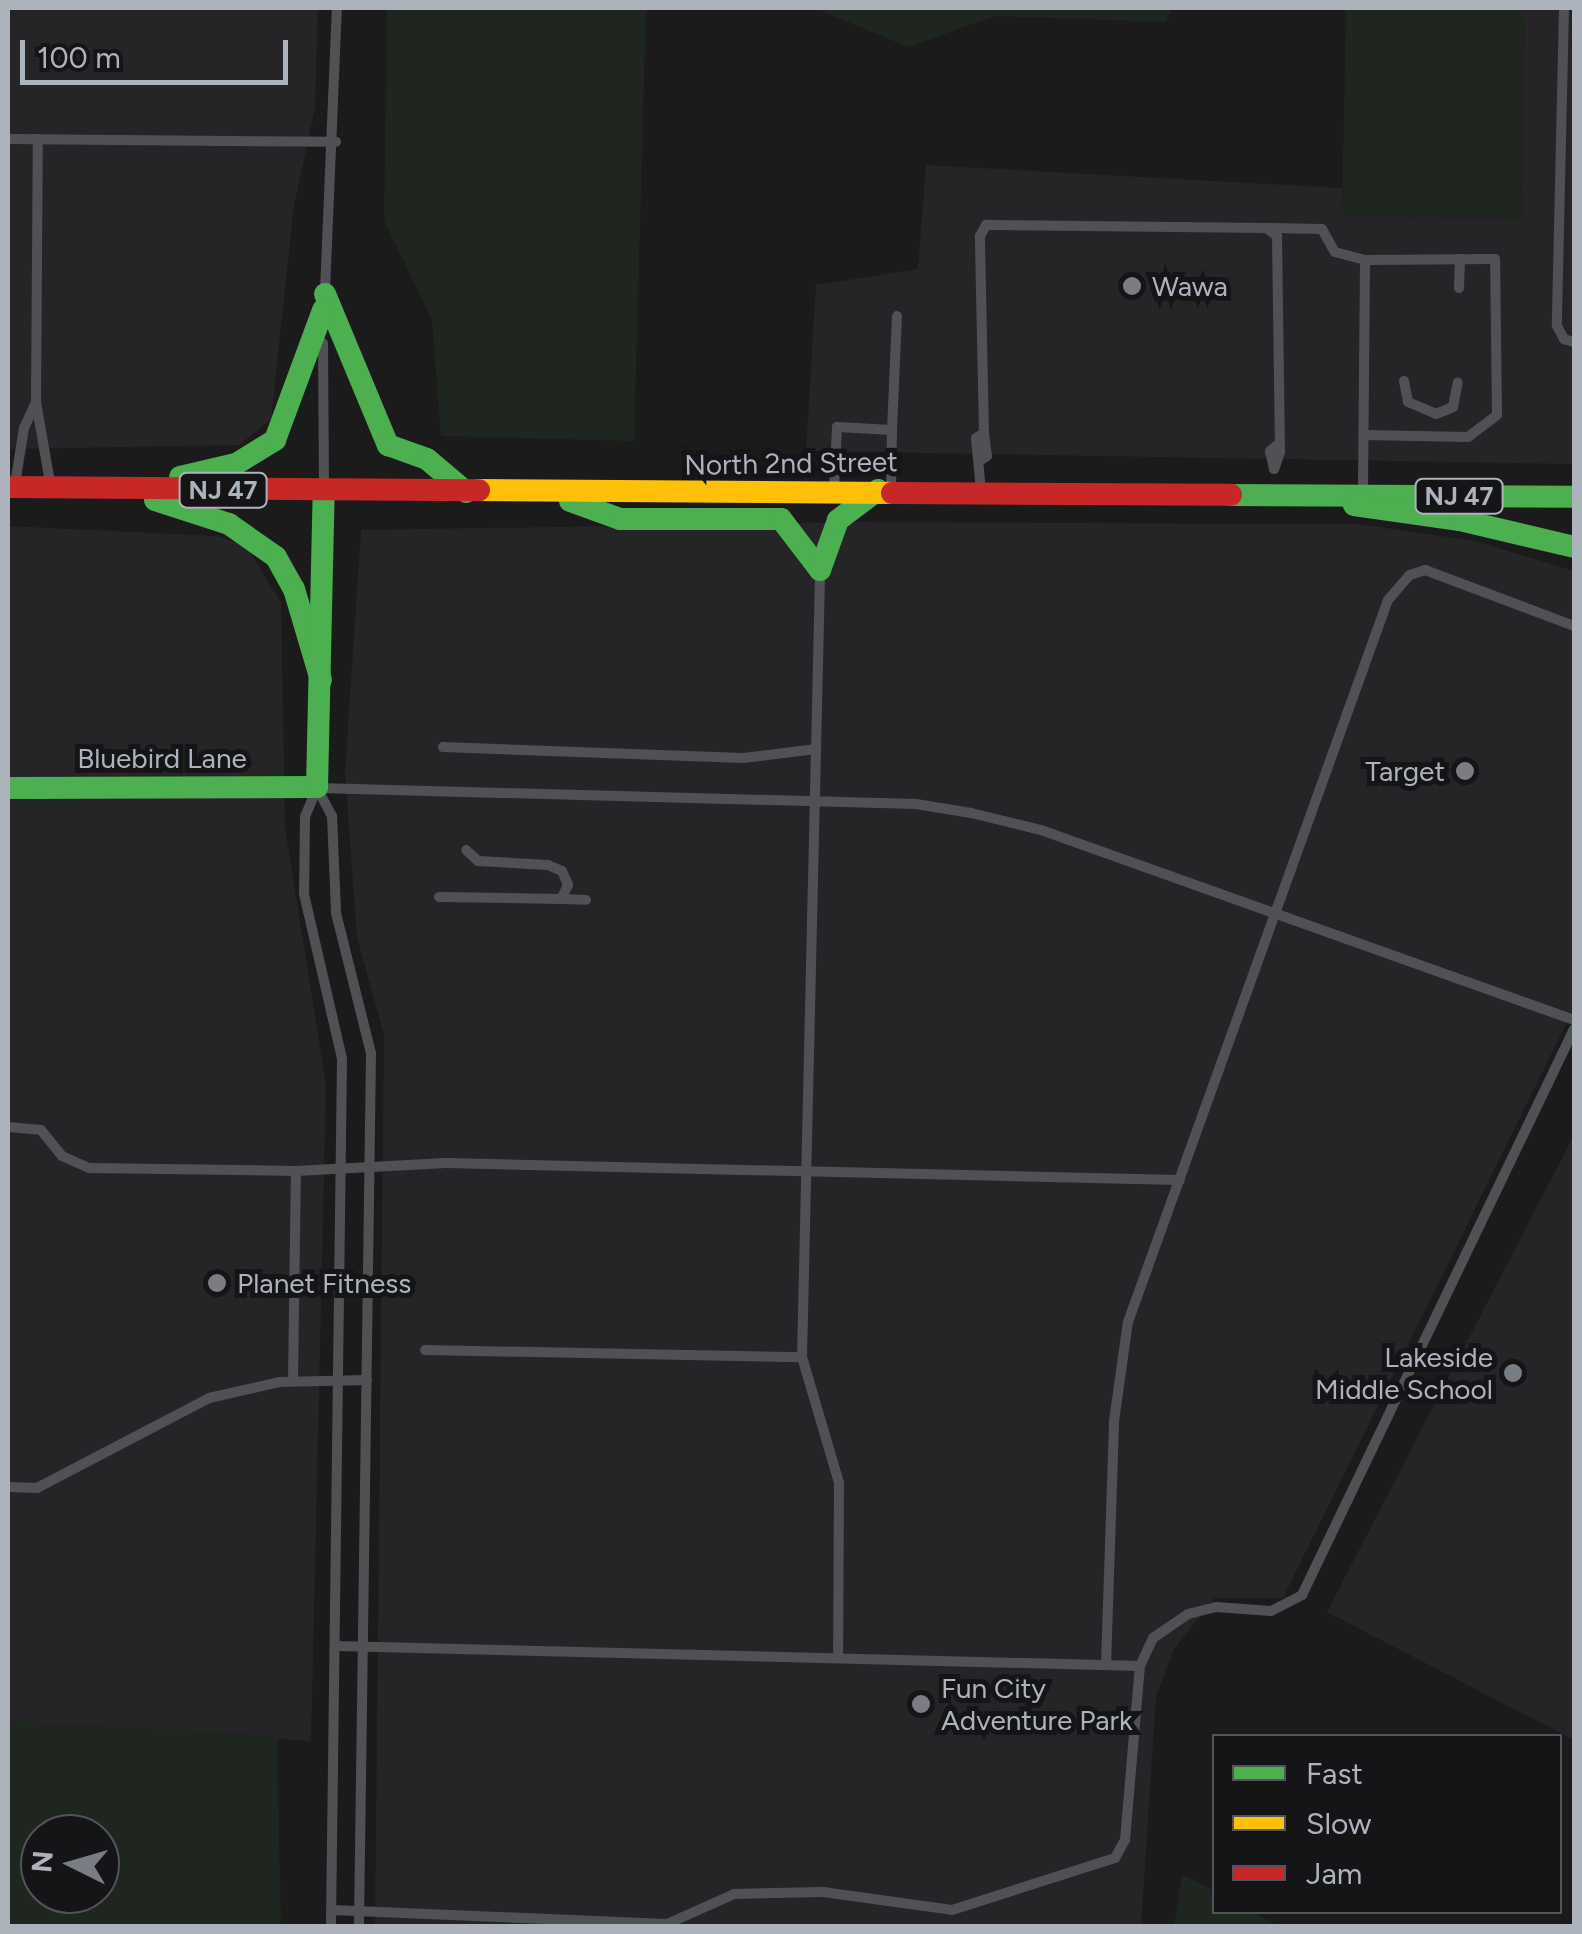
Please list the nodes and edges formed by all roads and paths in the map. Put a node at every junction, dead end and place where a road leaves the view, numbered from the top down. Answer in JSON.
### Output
{"nodes":[{"id":1,"x":337,"y":8,"type":"edge"},
{"id":2,"x":1564,"y":8,"type":"edge"},
{"id":3,"x":8,"y":139,"type":"edge"},
{"id":4,"x":38,"y":139,"type":"junction"},
{"id":5,"x":336,"y":142,"type":"junction"},
{"id":6,"x":1266,"y":228,"type":"junction"},
{"id":7,"x":1460,"y":259,"type":"junction"},
{"id":8,"x":1365,"y":260,"type":"junction"},
{"id":9,"x":1459,"y":288,"type":"dead end"},
{"id":10,"x":324,"y":302,"type":"junction"},
{"id":11,"x":897,"y":316,"type":"dead end"},
{"id":12,"x":1574,"y":342,"type":"edge"},
{"id":13,"x":1404,"y":381,"type":"dead end"},
{"id":14,"x":1458,"y":382,"type":"dead end"},
{"id":15,"x":36,"y":402,"type":"junction"},
{"id":16,"x":892,"y":430,"type":"junction"},
{"id":17,"x":1364,"y":435,"type":"junction"},
{"id":18,"x":1276,"y":446,"type":"dead end"},
{"id":19,"x":11,"y":486,"type":"edge"},
{"id":20,"x":50,"y":488,"type":"junction"},
{"id":21,"x":122,"y":490,"type":"junction"},
{"id":22,"x":324,"y":490,"type":"junction"},
{"id":23,"x":834,"y":490,"type":"junction"},
{"id":24,"x":884,"y":491,"type":"junction"},
{"id":25,"x":466,"y":492,"type":"junction"},
{"id":26,"x":980,"y":492,"type":"junction"},
{"id":27,"x":558,"y":494,"type":"junction"},
{"id":28,"x":1328,"y":495,"type":"junction"},
{"id":29,"x":1363,"y":495,"type":"junction"},
{"id":30,"x":1568,"y":500,"type":"edge"},
{"id":31,"x":1574,"y":547,"type":"edge"},
{"id":32,"x":820,"y":570,"type":"junction"},
{"id":33,"x":1574,"y":626,"type":"edge"},
{"id":34,"x":321,"y":680,"type":"junction"},
{"id":35,"x":442,"y":747,"type":"dead end"},
{"id":36,"x":816,"y":749,"type":"junction"},
{"id":37,"x":8,"y":788,"type":"edge"},
{"id":38,"x":317,"y":788,"type":"junction"},
{"id":39,"x":815,"y":802,"type":"junction"},
{"id":40,"x":466,"y":850,"type":"dead end"},
{"id":41,"x":439,"y":898,"type":"dead end"},
{"id":42,"x":561,"y":899,"type":"junction"},
{"id":43,"x":586,"y":900,"type":"dead end"},
{"id":44,"x":1270,"y":915,"type":"junction"},
{"id":45,"x":1574,"y":1020,"type":"edge"},
{"id":46,"x":1574,"y":1029,"type":"edge"},
{"id":47,"x":8,"y":1127,"type":"edge"},
{"id":48,"x":368,"y":1163,"type":"junction"},
{"id":49,"x":342,"y":1167,"type":"junction"},
{"id":50,"x":296,"y":1171,"type":"junction"},
{"id":51,"x":804,"y":1172,"type":"junction"},
{"id":52,"x":1180,"y":1180,"type":"junction"},
{"id":53,"x":425,"y":1350,"type":"dead end"},
{"id":54,"x":802,"y":1357,"type":"junction"},
{"id":55,"x":340,"y":1380,"type":"junction"},
{"id":56,"x":368,"y":1380,"type":"junction"},
{"id":57,"x":294,"y":1382,"type":"junction"},
{"id":58,"x":8,"y":1487,"type":"edge"},
{"id":59,"x":336,"y":1646,"type":"junction"},
{"id":60,"x":364,"y":1646,"type":"junction"},
{"id":61,"x":838,"y":1658,"type":"junction"},
{"id":62,"x":1106,"y":1665,"type":"junction"},
{"id":63,"x":1140,"y":1666,"type":"junction"},
{"id":64,"x":332,"y":1910,"type":"junction"},
{"id":65,"x":359,"y":1910,"type":"junction"},
{"id":66,"x":331,"y":1926,"type":"edge"},
{"id":67,"x":359,"y":1926,"type":"edge"}],
"edges":[{"from":1,"to":5,"type":"lane"},
{"from":2,"to":12,"type":"lane"},
{"from":3,"to":4,"type":"lane"},
{"from":4,"to":5,"type":"lane"},
{"from":4,"to":15,"type":"lane"},
{"from":5,"to":10,"type":"lane"},
{"from":6,"to":8,"type":"lane"},
{"from":6,"to":18,"type":"lane"},
{"from":6,"to":26,"type":"lane"},
{"from":7,"to":8,"type":"lane"},
{"from":7,"to":9,"type":"lane"},
{"from":7,"to":17,"type":"lane"},
{"from":8,"to":17,"type":"lane"},
{"from":10,"to":21,"type":"main road"},
{"from":10,"to":22,"type":"lane"},
{"from":10,"to":25,"type":"main road"},
{"from":11,"to":16,"type":"lane"},
{"from":13,"to":14,"type":"lane"},
{"from":15,"to":19,"type":"lane"},
{"from":15,"to":20,"type":"lane"},
{"from":16,"to":23,"type":"lane"},
{"from":16,"to":24,"type":"lane"},
{"from":17,"to":29,"type":"lane"},
{"from":19,"to":20,"type":"main road","name":"North 2nd Street","number":"NJ 47"},
{"from":20,"to":21,"type":"main road","name":"North 2nd Street","number":"NJ 47"},
{"from":21,"to":22,"type":"main road","name":"North 2nd Street","number":"NJ 47"},
{"from":21,"to":34,"type":"main road"},
{"from":22,"to":25,"type":"main road","name":"North 2nd Street","number":"NJ 47"},
{"from":22,"to":34,"type":"main road"},
{"from":23,"to":24,"type":"main road","name":"North 2nd Street","number":"NJ 47"},
{"from":23,"to":27,"type":"main road","name":"North 2nd Street","number":"NJ 47"},
{"from":24,"to":26,"type":"main road","name":"North 2nd Street","number":"NJ 47"},
{"from":24,"to":32,"type":"main road"},
{"from":25,"to":27,"type":"main road","name":"North 2nd Street","number":"NJ 47"},
{"from":26,"to":28,"type":"main road","name":"North 2nd Street","number":"NJ 47"},
{"from":27,"to":32,"type":"main road"},
{"from":28,"to":29,"type":"main road","name":"North 2nd Street","number":"NJ 47"},
{"from":28,"to":31,"type":"main road"},
{"from":29,"to":30,"type":"main road","name":"North 2nd Street","number":"NJ 47"},
{"from":32,"to":36,"type":"lane"},
{"from":33,"to":44,"type":"lane"},
{"from":34,"to":38,"type":"main road"},
{"from":35,"to":36,"type":"lane"},
{"from":36,"to":39,"type":"lane"},
{"from":37,"to":38,"type":"main road","name":"Bluebird Lane"},
{"from":38,"to":39,"type":"lane"},
{"from":38,"to":48,"type":"lane"},
{"from":38,"to":49,"type":"lane"},
{"from":39,"to":44,"type":"lane"},
{"from":39,"to":51,"type":"lane"},
{"from":40,"to":42,"type":"lane"},
{"from":41,"to":42,"type":"lane"},
{"from":42,"to":43,"type":"lane"},
{"from":44,"to":45,"type":"lane"},
{"from":44,"to":52,"type":"lane"},
{"from":46,"to":63,"type":"lane"},
{"from":47,"to":50,"type":"lane"},
{"from":48,"to":49,"type":"lane"},
{"from":48,"to":51,"type":"lane"},
{"from":48,"to":56,"type":"lane"},
{"from":49,"to":50,"type":"lane"},
{"from":49,"to":55,"type":"lane"},
{"from":50,"to":57,"type":"lane"},
{"from":51,"to":52,"type":"lane"},
{"from":51,"to":54,"type":"lane"},
{"from":52,"to":62,"type":"lane"},
{"from":53,"to":54,"type":"lane"},
{"from":54,"to":61,"type":"lane"},
{"from":55,"to":56,"type":"lane"},
{"from":55,"to":57,"type":"lane"},
{"from":55,"to":59,"type":"lane"},
{"from":56,"to":60,"type":"lane"},
{"from":57,"to":58,"type":"lane"},
{"from":59,"to":60,"type":"lane"},
{"from":59,"to":64,"type":"lane"},
{"from":60,"to":61,"type":"lane"},
{"from":60,"to":65,"type":"lane"},
{"from":61,"to":62,"type":"lane"},
{"from":62,"to":63,"type":"lane"},
{"from":63,"to":65,"type":"lane"},
{"from":64,"to":65,"type":"lane"},
{"from":64,"to":66,"type":"lane"},
{"from":65,"to":67,"type":"lane"}]}
